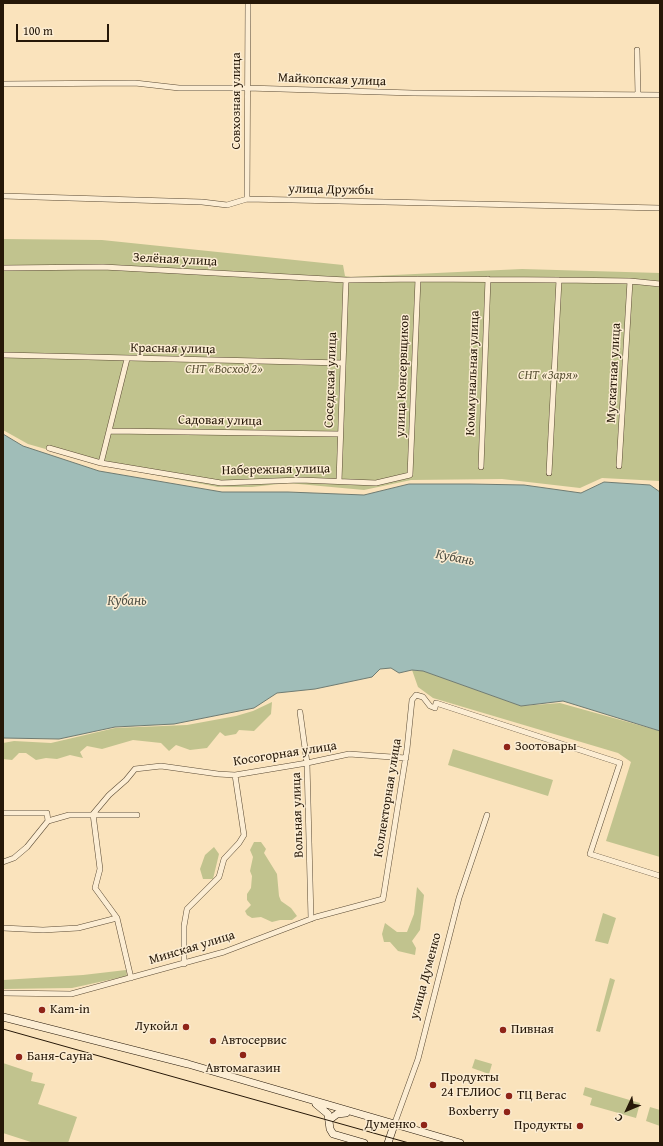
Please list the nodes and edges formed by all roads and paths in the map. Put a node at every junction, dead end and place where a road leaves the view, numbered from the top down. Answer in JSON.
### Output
{"nodes":[{"id":1,"x":248,"y":3,"type":"edge"},
{"id":2,"x":637,"y":50,"type":"dead end"},
{"id":3,"x":3,"y":84,"type":"edge"},
{"id":4,"x":247,"y":88,"type":"junction"},
{"id":5,"x":638,"y":95,"type":"junction"},
{"id":6,"x":660,"y":95,"type":"edge"},
{"id":7,"x":3,"y":196,"type":"edge"},
{"id":8,"x":247,"y":199,"type":"junction"},
{"id":9,"x":660,"y":208,"type":"edge"},
{"id":10,"x":3,"y":268,"type":"edge"},
{"id":11,"x":418,"y":279,"type":"junction"},
{"id":12,"x":488,"y":279,"type":"junction"},
{"id":13,"x":346,"y":280,"type":"junction"},
{"id":14,"x":559,"y":280,"type":"junction"},
{"id":15,"x":630,"y":281,"type":"junction"},
{"id":16,"x":660,"y":284,"type":"edge"},
{"id":17,"x":3,"y":355,"type":"edge"},
{"id":18,"x":127,"y":359,"type":"junction"},
{"id":19,"x":343,"y":363,"type":"junction"},
{"id":20,"x":110,"y":431,"type":"junction"},
{"id":21,"x":340,"y":434,"type":"junction"},
{"id":22,"x":49,"y":448,"type":"dead end"},
{"id":23,"x":101,"y":463,"type":"junction"},
{"id":24,"x":619,"y":466,"type":"dead end"},
{"id":25,"x":481,"y":467,"type":"dead end"},
{"id":26,"x":410,"y":474,"type":"joint"},
{"id":27,"x":549,"y":474,"type":"dead end"},
{"id":28,"x":339,"y":481,"type":"junction"},
{"id":29,"x":300,"y":712,"type":"dead end"},
{"id":30,"x":406,"y":758,"type":"junction"},
{"id":31,"x":307,"y":764,"type":"junction"},
{"id":32,"x":235,"y":775,"type":"junction"},
{"id":33,"x":3,"y":813,"type":"edge"},
{"id":34,"x":93,"y":814,"type":"junction"},
{"id":35,"x":137,"y":815,"type":"dead end"},
{"id":36,"x":487,"y":815,"type":"dead end"},
{"id":37,"x":48,"y":821,"type":"junction"},
{"id":38,"x":3,"y":862,"type":"edge"},
{"id":39,"x":660,"y":876,"type":"edge"},
{"id":40,"x":383,"y":899,"type":"joint"},
{"id":41,"x":117,"y":918,"type":"junction"},
{"id":42,"x":311,"y":919,"type":"junction"},
{"id":43,"x":3,"y":928,"type":"edge"},
{"id":44,"x":184,"y":964,"type":"junction"},
{"id":45,"x":131,"y":978,"type":"junction"},
{"id":46,"x":3,"y":993,"type":"edge"},
{"id":47,"x":3,"y":1017,"type":"edge"},
{"id":48,"x":307,"y":1099,"type":"junction"},
{"id":49,"x":356,"y":1114,"type":"junction"},
{"id":50,"x":329,"y":1120,"type":"junction"},
{"id":51,"x":394,"y":1125,"type":"junction"},
{"id":52,"x":364,"y":1143,"type":"edge"},
{"id":53,"x":388,"y":1143,"type":"edge"},
{"id":54,"x":460,"y":1143,"type":"edge"}],
"edges":[{"from":1,"to":4,"type":"street","name":"Совхозная улица"},
{"from":2,"to":5,"type":"street"},
{"from":3,"to":4,"type":"street","name":"Майкопская улица"},
{"from":4,"to":5,"type":"street","name":"Майкопская улица"},
{"from":4,"to":8,"type":"street","name":"Совхозная улица"},
{"from":5,"to":6,"type":"street","name":"Майкопская улица"},
{"from":7,"to":8,"type":"street","name":"улица Дружбы"},
{"from":8,"to":9,"type":"street","name":"улица Дружбы"},
{"from":10,"to":13,"type":"street","name":"Зелёная улица"},
{"from":11,"to":12,"type":"street","name":"Зелёная улица"},
{"from":11,"to":13,"type":"street","name":"Зелёная улица"},
{"from":11,"to":26,"type":"street","name":"улица Консервщиков"},
{"from":12,"to":14,"type":"street","name":"Зелёная улица"},
{"from":12,"to":25,"type":"street","name":"Коммунальная улица"},
{"from":13,"to":19,"type":"street","name":"Соседская улица"},
{"from":14,"to":15,"type":"street","name":"Зелёная улица"},
{"from":14,"to":27,"type":"street"},
{"from":15,"to":16,"type":"street","name":"Зелёная улица"},
{"from":15,"to":24,"type":"street","name":"Мускатная улица"},
{"from":17,"to":18,"type":"street","name":"Красная улица"},
{"from":18,"to":19,"type":"street","name":"Красная улица"},
{"from":18,"to":20,"type":"street"},
{"from":19,"to":21,"type":"street","name":"Соседская улица"},
{"from":20,"to":21,"type":"street","name":"Садовая улица"},
{"from":20,"to":23,"type":"street"},
{"from":21,"to":28,"type":"street","name":"Соседская улица"},
{"from":22,"to":23,"type":"street","name":"Набережная улица"},
{"from":23,"to":28,"type":"street","name":"Набережная улица"},
{"from":26,"to":28,"type":"street","name":"Набережная улица"},
{"from":29,"to":31,"type":"street","name":"Вольная улица"},
{"from":30,"to":31,"type":"street","name":"Косогорная улица"},
{"from":30,"to":39,"type":"street","name":"Коллекторная улица"},
{"from":30,"to":40,"type":"street","name":"Коллекторная улица"},
{"from":31,"to":32,"type":"street","name":"Косогорная улица"},
{"from":31,"to":42,"type":"street","name":"Вольная улица"},
{"from":32,"to":34,"type":"street","name":"Косогорная улица"},
{"from":32,"to":44,"type":"street"},
{"from":33,"to":37,"type":"street"},
{"from":34,"to":35,"type":"street"},
{"from":34,"to":37,"type":"street"},
{"from":34,"to":41,"type":"street"},
{"from":36,"to":51,"type":"street","name":"улица Думенко"},
{"from":37,"to":38,"type":"street"},
{"from":40,"to":42,"type":"street","name":"Минская улица"},
{"from":41,"to":43,"type":"street"},
{"from":41,"to":45,"type":"street"},
{"from":42,"to":44,"type":"street","name":"Минская улица"},
{"from":44,"to":45,"type":"street","name":"Минская улица"},
{"from":45,"to":46,"type":"street","name":"Минская улица"},
{"from":47,"to":48,"type":"main road"},
{"from":48,"to":49,"type":"main road"},
{"from":48,"to":50,"type":"main road"},
{"from":49,"to":50,"type":"main road"},
{"from":49,"to":51,"type":"main road"},
{"from":50,"to":52,"type":"main road"},
{"from":51,"to":53,"type":"main road","name":"улица Думенко"},
{"from":51,"to":54,"type":"main road"}]}
